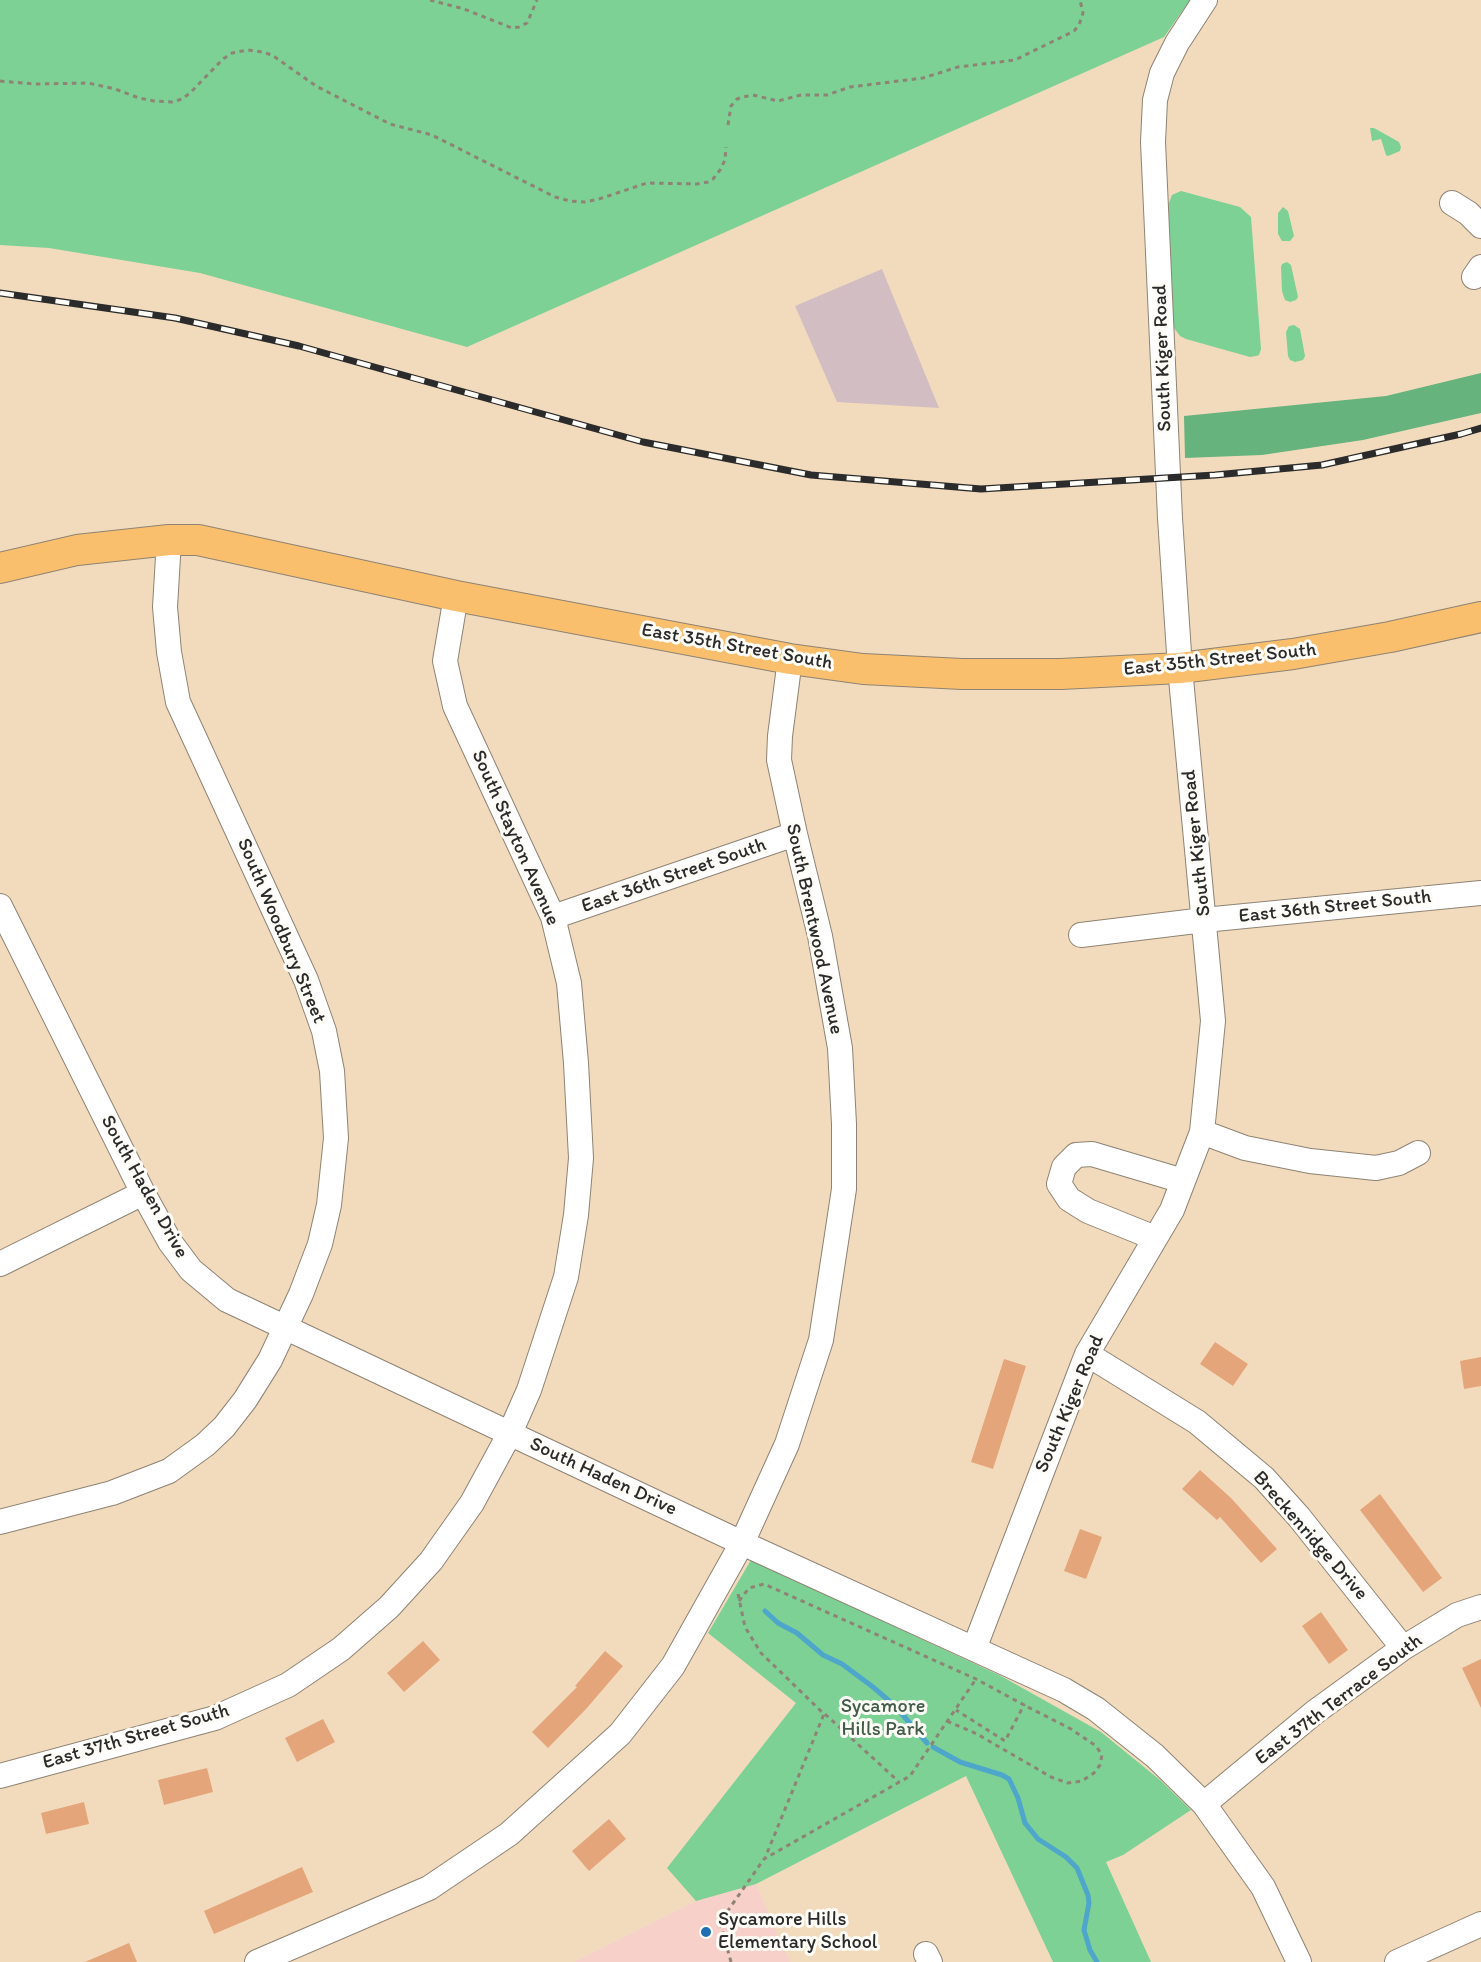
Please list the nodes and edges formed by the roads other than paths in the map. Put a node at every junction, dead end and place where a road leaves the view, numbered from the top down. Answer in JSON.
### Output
{"nodes":[{"id":1,"x":1205,"y":0,"type":"edge"},
{"id":2,"x":1452,"y":203,"type":"dead end"},
{"id":3,"x":1481,"y":226,"type":"edge"},
{"id":4,"x":169,"y":540,"type":"junction"},
{"id":5,"x":0,"y":568,"type":"edge"},
{"id":6,"x":456,"y":596,"type":"junction"},
{"id":7,"x":1481,"y":616,"type":"edge"},
{"id":8,"x":790,"y":659,"type":"junction"},
{"id":9,"x":1180,"y":668,"type":"junction"},
{"id":10,"x":795,"y":834,"type":"junction"},
{"id":11,"x":1481,"y":892,"type":"edge"},
{"id":12,"x":0,"y":906,"type":"edge"},
{"id":13,"x":553,"y":917,"type":"junction"},
{"id":14,"x":1204,"y":920,"type":"junction"},
{"id":15,"x":1081,"y":935,"type":"dead end"},
{"id":16,"x":1202,"y":1132,"type":"junction"},
{"id":17,"x":1418,"y":1153,"type":"dead end"},
{"id":18,"x":1183,"y":1181,"type":"junction"},
{"id":19,"x":143,"y":1193,"type":"junction"},
{"id":20,"x":1155,"y":1238,"type":"junction"},
{"id":21,"x":0,"y":1264,"type":"edge"},
{"id":22,"x":284,"y":1326,"type":"junction"},
{"id":23,"x":1087,"y":1354,"type":"junction"},
{"id":24,"x":510,"y":1433,"type":"junction"},
{"id":25,"x":0,"y":1522,"type":"edge"},
{"id":26,"x":742,"y":1543,"type":"junction"},
{"id":27,"x":1481,"y":1607,"type":"edge"},
{"id":28,"x":1403,"y":1648,"type":"junction"},
{"id":29,"x":974,"y":1649,"type":"junction"},
{"id":30,"x":0,"y":1776,"type":"edge"},
{"id":31,"x":1204,"y":1804,"type":"junction"},
{"id":32,"x":1481,"y":1924,"type":"edge"},
{"id":33,"x":257,"y":1962,"type":"edge"},
{"id":34,"x":1299,"y":1962,"type":"edge"},
{"id":35,"x":1397,"y":1962,"type":"edge"}],
"edges":[{"from":1,"to":9,"type":"street","name":"South Kiger Road"},
{"from":2,"to":3,"type":"street"},
{"from":4,"to":5,"type":"main road","name":"East 35th Street South"},
{"from":4,"to":6,"type":"main road","name":"East 35th Street South"},
{"from":4,"to":22,"type":"street","name":"South Woodbury Street"},
{"from":6,"to":8,"type":"main road","name":"East 35th Street South"},
{"from":6,"to":13,"type":"street","name":"South Stayton Avenue"},
{"from":7,"to":9,"type":"main road","name":"East 35th Street South"},
{"from":8,"to":9,"type":"main road","name":"East 35th Street South"},
{"from":8,"to":10,"type":"street","name":"South Brentwood Avenue"},
{"from":9,"to":14,"type":"street","name":"South Kiger Road"},
{"from":10,"to":13,"type":"street","name":"East 36th Street South"},
{"from":10,"to":26,"type":"street","name":"South Brentwood Avenue"},
{"from":11,"to":14,"type":"street","name":"East 36th Street South"},
{"from":12,"to":19,"type":"street","name":"South Haden Drive"},
{"from":13,"to":24,"type":"street","name":"South Stayton Avenue"},
{"from":14,"to":15,"type":"street","name":"East 36th Street South"},
{"from":14,"to":16,"type":"street","name":"South Kiger Road"},
{"from":16,"to":17,"type":"street"},
{"from":16,"to":18,"type":"street","name":"South Kiger Road"},
{"from":18,"to":20,"type":"street","name":"South Kiger Road"},
{"from":18,"to":20,"type":"street"},
{"from":19,"to":21,"type":"street"},
{"from":19,"to":22,"type":"street","name":"South Haden Drive"},
{"from":20,"to":23,"type":"street","name":"South Kiger Road"},
{"from":22,"to":24,"type":"street","name":"South Haden Drive"},
{"from":22,"to":25,"type":"street","name":"South Woodbury Street"},
{"from":23,"to":28,"type":"street","name":"Breckenridge Drive"},
{"from":23,"to":29,"type":"street","name":"South Kiger Road"},
{"from":24,"to":26,"type":"street","name":"South Haden Drive"},
{"from":24,"to":30,"type":"street","name":"East 37th Street South"},
{"from":26,"to":29,"type":"street","name":"South Haden Drive"},
{"from":26,"to":33,"type":"street"},
{"from":27,"to":28,"type":"street","name":"East 37th Terrace South"},
{"from":28,"to":31,"type":"street","name":"East 37th Terrace South"},
{"from":29,"to":31,"type":"street","name":"South Haden Drive"},
{"from":31,"to":34,"type":"street","name":"South Haden Drive"},
{"from":32,"to":35,"type":"street"}]}
